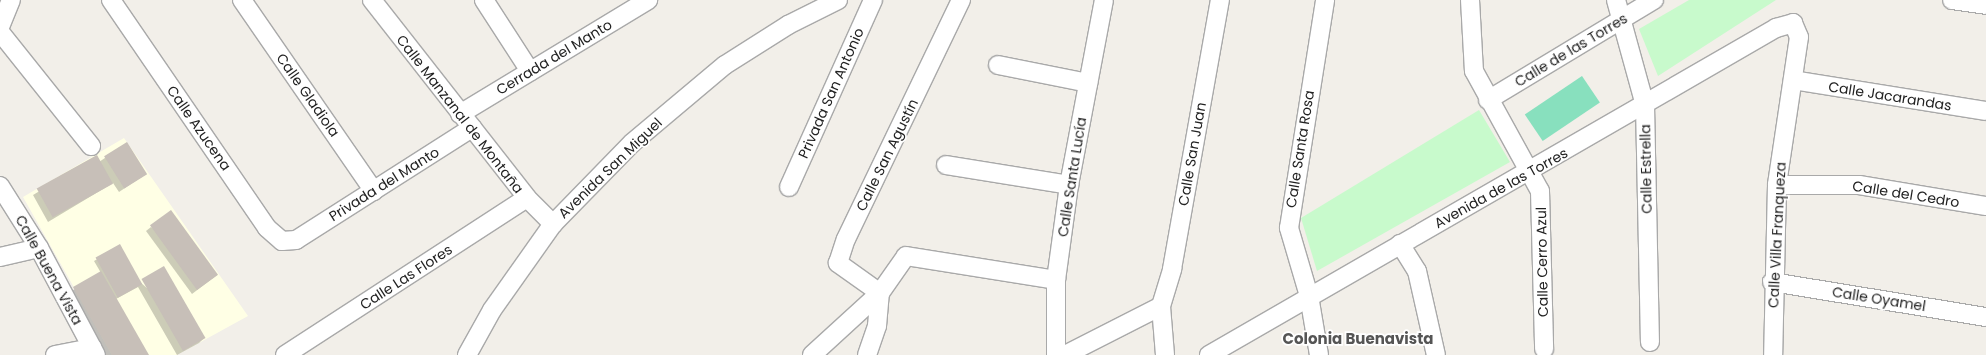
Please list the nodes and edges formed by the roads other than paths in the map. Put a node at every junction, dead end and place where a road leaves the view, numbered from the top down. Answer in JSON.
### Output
{"nodes":[{"id":1,"x":11,"y":0,"type":"edge"},
{"id":2,"x":111,"y":0,"type":"edge"},
{"id":3,"x":242,"y":0,"type":"edge"},
{"id":4,"x":372,"y":0,"type":"edge"},
{"id":5,"x":648,"y":0,"type":"edge"},
{"id":6,"x":838,"y":0,"type":"edge"},
{"id":7,"x":873,"y":0,"type":"edge"},
{"id":8,"x":961,"y":0,"type":"edge"},
{"id":9,"x":1104,"y":0,"type":"edge"},
{"id":10,"x":1220,"y":0,"type":"edge"},
{"id":11,"x":1325,"y":0,"type":"edge"},
{"id":12,"x":1470,"y":0,"type":"edge"},
{"id":13,"x":1616,"y":0,"type":"edge"},
{"id":14,"x":1654,"y":0,"type":"edge"},
{"id":15,"x":1952,"y":0,"type":"edge"},
{"id":16,"x":487,"y":1,"type":"edge"},
{"id":17,"x":1986,"y":5,"type":"edge"},
{"id":18,"x":1623,"y":19,"type":"junction"},
{"id":19,"x":1793,"y":23,"type":"joint"},
{"id":20,"x":0,"y":27,"type":"edge"},
{"id":21,"x":0,"y":32,"type":"edge"},
{"id":22,"x":998,"y":65,"type":"dead end"},
{"id":23,"x":530,"y":71,"type":"junction"},
{"id":24,"x":1793,"y":80,"type":"junction"},
{"id":25,"x":1088,"y":83,"type":"junction"},
{"id":26,"x":1488,"y":100,"type":"junction"},
{"id":27,"x":1645,"y":104,"type":"junction"},
{"id":28,"x":1986,"y":111,"type":"edge"},
{"id":29,"x":460,"y":114,"type":"junction"},
{"id":30,"x":472,"y":128,"type":"junction"},
{"id":31,"x":91,"y":146,"type":"dead end"},
{"id":32,"x":946,"y":165,"type":"dead end"},
{"id":33,"x":1527,"y":174,"type":"junction"},
{"id":34,"x":1069,"y":185,"type":"junction"},
{"id":35,"x":1777,"y":185,"type":"junction"},
{"id":36,"x":0,"y":186,"type":"edge"},
{"id":37,"x":789,"y":187,"type":"dead end"},
{"id":38,"x":374,"y":191,"type":"junction"},
{"id":39,"x":527,"y":198,"type":"junction"},
{"id":40,"x":1986,"y":206,"type":"edge"},
{"id":41,"x":553,"y":224,"type":"junction"},
{"id":42,"x":296,"y":240,"type":"joint"},
{"id":43,"x":1400,"y":244,"type":"junction"},
{"id":44,"x":39,"y":248,"type":"junction"},
{"id":45,"x":0,"y":257,"type":"edge"},
{"id":46,"x":1056,"y":280,"type":"junction"},
{"id":47,"x":1772,"y":282,"type":"junction"},
{"id":48,"x":880,"y":293,"type":"junction"},
{"id":49,"x":1309,"y":296,"type":"junction"},
{"id":50,"x":1161,"y":306,"type":"junction"},
{"id":51,"x":1986,"y":317,"type":"edge"},
{"id":52,"x":1650,"y":342,"type":"dead end"},
{"id":53,"x":1239,"y":347,"type":"edge"},
{"id":54,"x":1544,"y":349,"type":"dead end"},
{"id":55,"x":94,"y":351,"type":"edge"},
{"id":56,"x":55,"y":355,"type":"edge"},
{"id":57,"x":285,"y":355,"type":"edge"},
{"id":58,"x":467,"y":355,"type":"edge"},
{"id":59,"x":812,"y":355,"type":"edge"},
{"id":60,"x":867,"y":355,"type":"edge"},
{"id":61,"x":1056,"y":355,"type":"edge"},
{"id":62,"x":1065,"y":355,"type":"edge"},
{"id":63,"x":1165,"y":355,"type":"edge"},
{"id":64,"x":1209,"y":355,"type":"edge"},
{"id":65,"x":1319,"y":355,"type":"edge"},
{"id":66,"x":1436,"y":355,"type":"edge"},
{"id":67,"x":1773,"y":355,"type":"edge"}],
"edges":[{"from":1,"to":20,"type":"street"},
{"from":2,"to":42,"type":"street","name":"Calle Azucena"},
{"from":3,"to":38,"type":"street","name":"Calle Gladiola"},
{"from":4,"to":29,"type":"street","name":"Calle Manzanal de Montaña"},
{"from":5,"to":23,"type":"street","name":"Cerrada del Manto"},
{"from":6,"to":41,"type":"street","name":"Avenida San Miguel"},
{"from":7,"to":37,"type":"street","name":"Privada San Antonio"},
{"from":8,"to":48,"type":"street","name":"Calle San Agustín"},
{"from":9,"to":25,"type":"street","name":"Calle Santa Lucía"},
{"from":10,"to":50,"type":"street","name":"Calle San Juan"},
{"from":11,"to":49,"type":"street","name":"Calle Santa Rosa"},
{"from":12,"to":26,"type":"street","name":"Calle Cerro Azul"},
{"from":13,"to":18,"type":"street","name":"Calle Estrella"},
{"from":14,"to":18,"type":"street","name":"Calle de las Torres"},
{"from":15,"to":17,"type":"street"},
{"from":16,"to":23,"type":"street"},
{"from":18,"to":26,"type":"street","name":"Calle de las Torres"},
{"from":18,"to":27,"type":"street","name":"Calle Estrella"},
{"from":19,"to":24,"type":"street","name":"Calle Villa Franqueza"},
{"from":19,"to":27,"type":"street","name":"Avenida de las Torres"},
{"from":21,"to":31,"type":"street"},
{"from":22,"to":25,"type":"street"},
{"from":23,"to":29,"type":"street","name":"Cerrada del Manto"},
{"from":24,"to":28,"type":"street","name":"Calle Jacarandas"},
{"from":24,"to":35,"type":"street","name":"Calle Villa Franqueza"},
{"from":25,"to":34,"type":"street","name":"Calle Santa Lucía"},
{"from":26,"to":33,"type":"street","name":"Calle Cerro Azul"},
{"from":27,"to":33,"type":"street","name":"Avenida de las Torres"},
{"from":27,"to":52,"type":"street","name":"Calle Estrella"},
{"from":29,"to":30,"type":"street","name":"Calle Manzanal de Montaña"},
{"from":30,"to":38,"type":"street","name":"Privada del Manto"},
{"from":30,"to":39,"type":"street","name":"Calle Manzanal de Montaña"},
{"from":32,"to":34,"type":"street"},
{"from":33,"to":43,"type":"street","name":"Avenida de las Torres"},
{"from":33,"to":54,"type":"street","name":"Calle Cerro Azul"},
{"from":34,"to":46,"type":"street","name":"Calle Santa Lucía"},
{"from":35,"to":40,"type":"street","name":"Calle del Cedro"},
{"from":35,"to":47,"type":"street","name":"Calle Villa Franqueza"},
{"from":36,"to":44,"type":"street","name":"Calle Buena Vista"},
{"from":38,"to":42,"type":"street","name":"Privada del Manto"},
{"from":39,"to":41,"type":"street","name":"Calle Manzanal de Montaña"},
{"from":39,"to":57,"type":"street","name":"Calle Las Flores"},
{"from":41,"to":58,"type":"street","name":"Avenida San Miguel"},
{"from":43,"to":49,"type":"street","name":"Avenida de las Torres"},
{"from":43,"to":66,"type":"street"},
{"from":44,"to":45,"type":"street"},
{"from":44,"to":55,"type":"street","name":"Calle Buena Vista"},
{"from":46,"to":48,"type":"street"},
{"from":46,"to":61,"type":"street","name":"Calle Santa Lucía"},
{"from":47,"to":51,"type":"street","name":"Calle Oyamel"},
{"from":47,"to":67,"type":"street","name":"Calle Villa Franqueza"},
{"from":48,"to":59,"type":"street"},
{"from":48,"to":60,"type":"street"},
{"from":49,"to":53,"type":"street","name":"Avenida de las Torres"},
{"from":49,"to":65,"type":"street","name":"Calle Santa Rosa"},
{"from":50,"to":62,"type":"street"},
{"from":50,"to":63,"type":"street"},
{"from":53,"to":64,"type":"street","name":"Avenida de las Torres"},
{"from":55,"to":56,"type":"street"}]}
